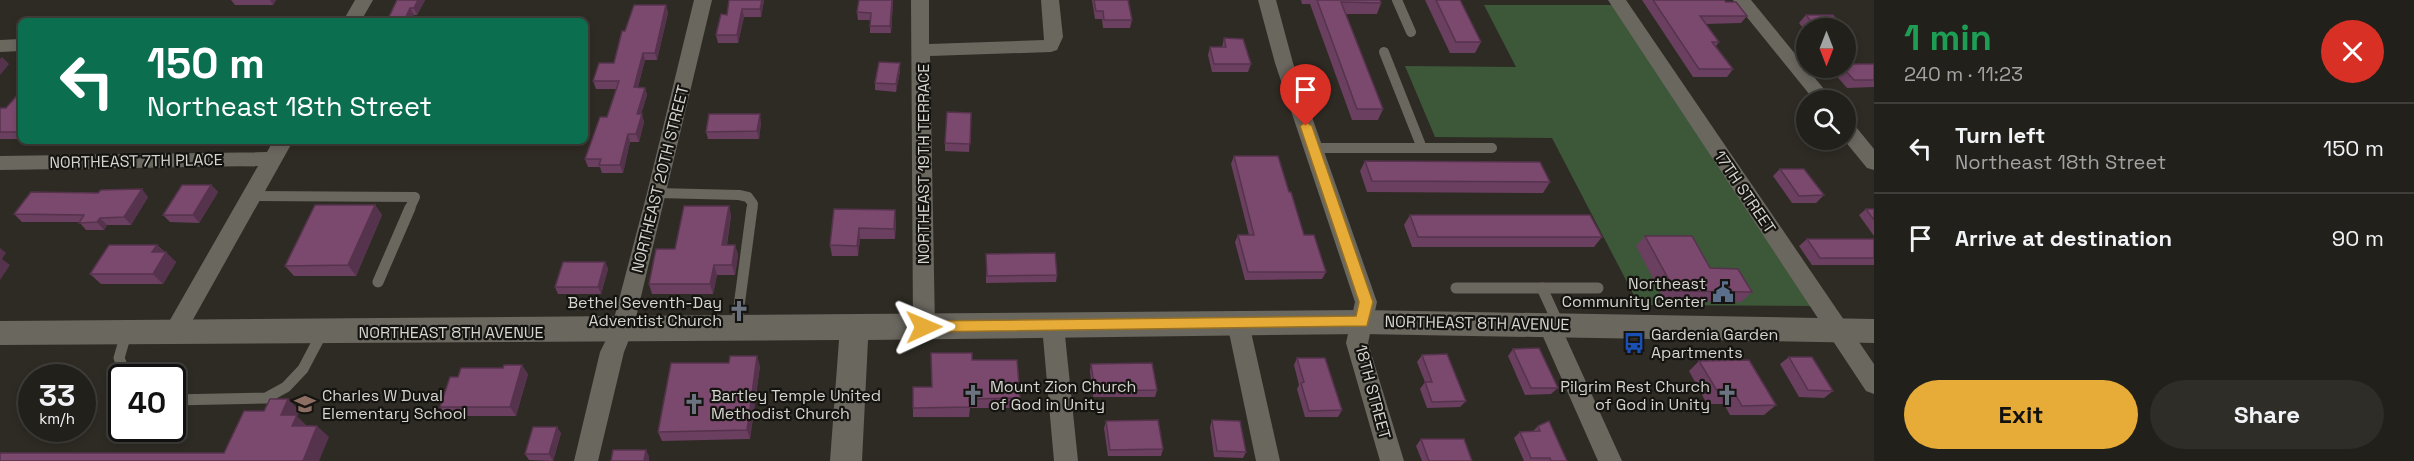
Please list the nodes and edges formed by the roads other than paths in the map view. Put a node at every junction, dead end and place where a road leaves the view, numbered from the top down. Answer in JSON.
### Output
{"nodes":[{"id":1,"x":364,"y":0,"type":"edge"},
{"id":2,"x":703,"y":0,"type":"edge"},
{"id":3,"x":920,"y":0,"type":"edge"},
{"id":4,"x":1050,"y":0,"type":"edge"},
{"id":5,"x":1266,"y":0,"type":"edge"},
{"id":6,"x":1397,"y":0,"type":"edge"},
{"id":7,"x":1617,"y":0,"type":"edge"},
{"id":8,"x":1742,"y":0,"type":"edge"},
{"id":9,"x":354,"y":18,"type":"edge"},
{"id":10,"x":1411,"y":32,"type":"dead end"},
{"id":11,"x":18,"y":45,"type":"edge"},
{"id":12,"x":0,"y":46,"type":"edge"},
{"id":13,"x":923,"y":50,"type":"junction"},
{"id":14,"x":1384,"y":52,"type":"dead end"},
{"id":15,"x":1816,"y":90,"type":"edge"},
{"id":16,"x":1856,"y":141,"type":"edge"},
{"id":17,"x":1313,"y":148,"type":"junction"},
{"id":18,"x":1422,"y":148,"type":"junction"},
{"id":19,"x":1492,"y":148,"type":"dead end"},
{"id":20,"x":277,"y":150,"type":"edge"},
{"id":21,"x":0,"y":163,"type":"edge"},
{"id":22,"x":1874,"y":163,"type":"edge"},
{"id":23,"x":657,"y":193,"type":"junction"},
{"id":24,"x":251,"y":196,"type":"junction"},
{"id":25,"x":378,"y":282,"type":"dead end"},
{"id":26,"x":1456,"y":288,"type":"dead end"},
{"id":27,"x":1542,"y":288,"type":"junction"},
{"id":28,"x":1598,"y":288,"type":"dead end"},
{"id":29,"x":1362,"y":322,"type":"junction"},
{"id":30,"x":1238,"y":323,"type":"junction"},
{"id":31,"x":1553,"y":323,"type":"junction"},
{"id":32,"x":1053,"y":326,"type":"junction"},
{"id":33,"x":924,"y":327,"type":"junction"},
{"id":34,"x":854,"y":328,"type":"junction"},
{"id":35,"x":736,"y":329,"type":"junction"},
{"id":36,"x":622,"y":330,"type":"junction"},
{"id":37,"x":1838,"y":331,"type":"junction"},
{"id":38,"x":1874,"y":331,"type":"edge"},
{"id":39,"x":0,"y":333,"type":"edge"},
{"id":40,"x":322,"y":333,"type":"junction"},
{"id":41,"x":126,"y":334,"type":"junction"},
{"id":42,"x":173,"y":334,"type":"junction"},
{"id":43,"x":121,"y":364,"type":"edge"},
{"id":44,"x":1874,"y":384,"type":"edge"},
{"id":45,"x":186,"y":400,"type":"edge"},
{"id":46,"x":586,"y":461,"type":"edge"},
{"id":47,"x":846,"y":461,"type":"edge"},
{"id":48,"x":1066,"y":461,"type":"edge"},
{"id":49,"x":1268,"y":461,"type":"edge"},
{"id":50,"x":1392,"y":461,"type":"edge"},
{"id":51,"x":1610,"y":461,"type":"edge"}],
"edges":[{"from":1,"to":9,"type":"street"},
{"from":2,"to":23,"type":"street","name":"NORTHEAST 20TH STREET"},
{"from":3,"to":13,"type":"street","name":"NORTHEAST 19TH TERRACE"},
{"from":4,"to":13,"type":"street"},
{"from":5,"to":17,"type":"street","name":"18TH STREET"},
{"from":6,"to":10,"type":"lane"},
{"from":7,"to":37,"type":"street","name":"17TH STREET"},
{"from":8,"to":15,"type":"street"},
{"from":11,"to":12,"type":"street"},
{"from":13,"to":33,"type":"street","name":"NORTHEAST 19TH TERRACE"},
{"from":14,"to":18,"type":"lane"},
{"from":16,"to":22,"type":"street"},
{"from":17,"to":18,"type":"lane"},
{"from":17,"to":29,"type":"street","name":"18TH STREET"},
{"from":18,"to":19,"type":"lane"},
{"from":20,"to":21,"type":"street","name":"NORTHEAST 7TH PLACE"},
{"from":20,"to":24,"type":"street"},
{"from":23,"to":35,"type":"lane"},
{"from":23,"to":36,"type":"street","name":"NORTHEAST 20TH STREET"},
{"from":24,"to":25,"type":"lane"},
{"from":24,"to":42,"type":"street"},
{"from":26,"to":27,"type":"lane"},
{"from":27,"to":28,"type":"lane"},
{"from":27,"to":31,"type":"lane"},
{"from":29,"to":30,"type":"street","name":"NORTHEAST 8TH AVENUE"},
{"from":29,"to":31,"type":"street","name":"NORTHEAST 8TH AVENUE"},
{"from":29,"to":50,"type":"street","name":"18TH STREET"},
{"from":30,"to":32,"type":"street","name":"NORTHEAST 8TH AVENUE"},
{"from":30,"to":49,"type":"street"},
{"from":31,"to":37,"type":"street","name":"NORTHEAST 8TH AVENUE"},
{"from":31,"to":51,"type":"street"},
{"from":32,"to":33,"type":"street","name":"NORTHEAST 8TH AVENUE"},
{"from":32,"to":48,"type":"street"},
{"from":33,"to":34,"type":"street","name":"NORTHEAST 8TH AVENUE"},
{"from":34,"to":35,"type":"street","name":"NORTHEAST 8TH AVENUE"},
{"from":34,"to":47,"type":"street"},
{"from":35,"to":36,"type":"street","name":"NORTHEAST 8TH AVENUE"},
{"from":36,"to":40,"type":"street","name":"NORTHEAST 8TH AVENUE"},
{"from":36,"to":46,"type":"street","name":"NORTHEAST 20TH STREET"},
{"from":37,"to":38,"type":"street","name":"NORTHEAST 8TH AVENUE"},
{"from":37,"to":44,"type":"street","name":"17TH STREET"},
{"from":39,"to":41,"type":"street","name":"NORTHEAST 8TH AVENUE"},
{"from":40,"to":42,"type":"street","name":"NORTHEAST 8TH AVENUE"},
{"from":40,"to":45,"type":"lane"},
{"from":41,"to":42,"type":"street","name":"NORTHEAST 8TH AVENUE"},
{"from":41,"to":43,"type":"lane"}]}
